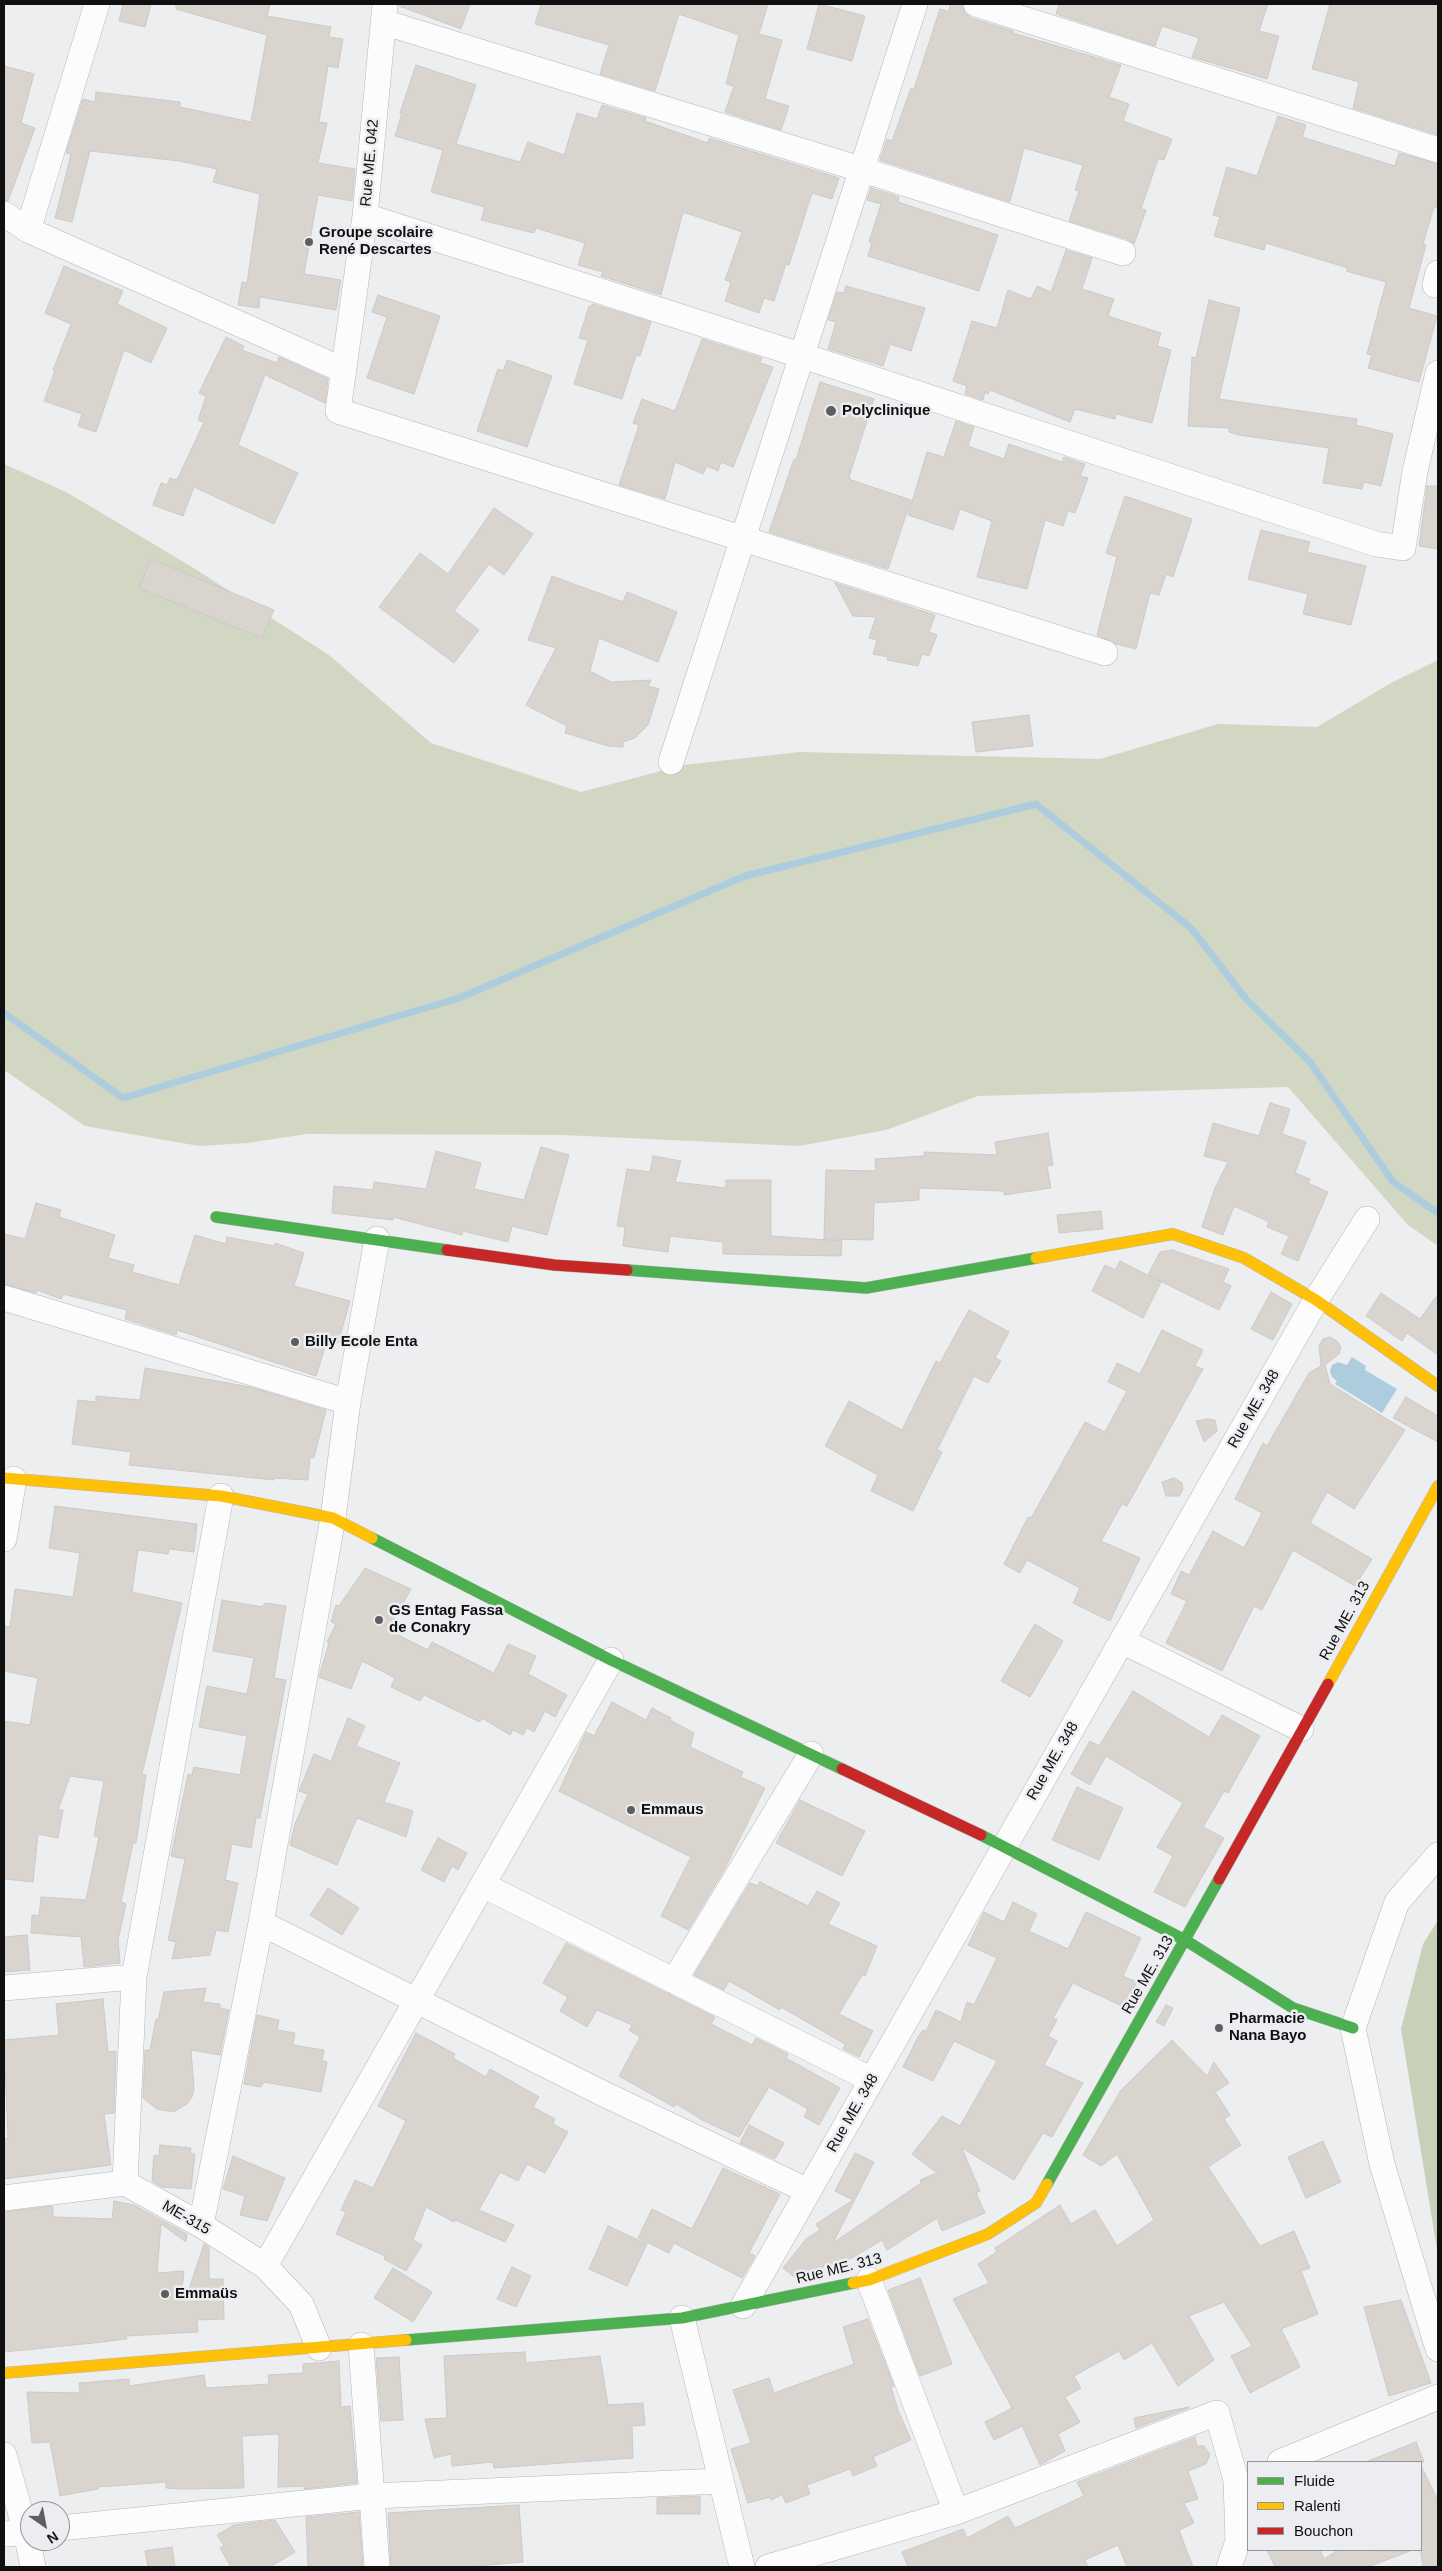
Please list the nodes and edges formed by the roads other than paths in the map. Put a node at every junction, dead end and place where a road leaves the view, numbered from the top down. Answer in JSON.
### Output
{"nodes":[{"id":1,"x":98,"y":4,"type":"edge"},
{"id":2,"x":915,"y":4,"type":"edge"},
{"id":3,"x":976,"y":4,"type":"edge"},
{"id":4,"x":384,"y":13,"type":"edge"},
{"id":5,"x":1438,"y":150,"type":"edge"},
{"id":6,"x":860,"y":168,"type":"junction"},
{"id":7,"x":4,"y":214,"type":"edge"},
{"id":8,"x":365,"y":216,"type":"junction"},
{"id":9,"x":28,"y":230,"type":"junction"},
{"id":10,"x":1123,"y":253,"type":"dead end"},
{"id":11,"x":800,"y":355,"type":"junction"},
{"id":12,"x":343,"y":370,"type":"junction"},
{"id":13,"x":1438,"y":374,"type":"edge"},
{"id":14,"x":742,"y":537,"type":"junction"},
{"id":15,"x":1105,"y":653,"type":"dead end"},
{"id":16,"x":671,"y":762,"type":"dead end"},
{"id":17,"x":216,"y":1217,"type":"dead end"},
{"id":18,"x":1367,"y":1218,"type":"dead end"},
{"id":19,"x":377,"y":1239,"type":"junction"},
{"id":20,"x":4,"y":1298,"type":"edge"},
{"id":21,"x":1316,"y":1300,"type":"junction"},
{"id":22,"x":1438,"y":1386,"type":"edge"},
{"id":23,"x":348,"y":1402,"type":"junction"},
{"id":24,"x":9,"y":1479,"type":"edge"},
{"id":25,"x":1438,"y":1486,"type":"edge"},
{"id":26,"x":221,"y":1496,"type":"junction"},
{"id":27,"x":333,"y":1518,"type":"junction"},
{"id":28,"x":4,"y":1539,"type":"edge"},
{"id":29,"x":1122,"y":1641,"type":"junction"},
{"id":30,"x":611,"y":1660,"type":"junction"},
{"id":31,"x":1301,"y":1729,"type":"junction"},
{"id":32,"x":810,"y":1754,"type":"junction"},
{"id":33,"x":1005,"y":1846,"type":"junction"},
{"id":34,"x":1438,"y":1855,"type":"edge"},
{"id":35,"x":482,"y":1885,"type":"junction"},
{"id":36,"x":261,"y":1923,"type":"junction"},
{"id":37,"x":1186,"y":1940,"type":"junction"},
{"id":38,"x":134,"y":1977,"type":"junction"},
{"id":39,"x":674,"y":1981,"type":"junction"},
{"id":40,"x":4,"y":1988,"type":"edge"},
{"id":41,"x":417,"y":2000,"type":"junction"},
{"id":42,"x":1353,"y":2028,"type":"junction"},
{"id":43,"x":872,"y":2080,"type":"junction"},
{"id":44,"x":125,"y":2183,"type":"junction"},
{"id":45,"x":808,"y":2191,"type":"junction"},
{"id":46,"x":4,"y":2198,"type":"edge"},
{"id":47,"x":200,"y":2225,"type":"junction"},
{"id":48,"x":265,"y":2266,"type":"junction"},
{"id":49,"x":869,"y":2280,"type":"junction"},
{"id":50,"x":743,"y":2306,"type":"junction"},
{"id":51,"x":682,"y":2318,"type":"junction"},
{"id":52,"x":361,"y":2344,"type":"junction"},
{"id":53,"x":319,"y":2348,"type":"junction"},
{"id":54,"x":1438,"y":2349,"type":"edge"},
{"id":55,"x":4,"y":2374,"type":"edge"},
{"id":56,"x":1438,"y":2397,"type":"edge"},
{"id":57,"x":4,"y":2455,"type":"edge"},
{"id":58,"x":1282,"y":2461,"type":"edge"},
{"id":59,"x":1242,"y":2478,"type":"edge"},
{"id":60,"x":721,"y":2481,"type":"junction"},
{"id":61,"x":372,"y":2496,"type":"junction"},
{"id":62,"x":956,"y":2512,"type":"junction"},
{"id":63,"x":70,"y":2527,"type":"edge"},
{"id":64,"x":20,"y":2533,"type":"edge"},
{"id":65,"x":27,"y":2551,"type":"edge"},
{"id":66,"x":33,"y":2567,"type":"edge"},
{"id":67,"x":377,"y":2567,"type":"edge"},
{"id":68,"x":742,"y":2567,"type":"edge"},
{"id":69,"x":768,"y":2567,"type":"edge"},
{"id":70,"x":1229,"y":2567,"type":"edge"}],
"edges":[{"from":1,"to":9,"type":"street"},
{"from":2,"to":6,"type":"street"},
{"from":3,"to":5,"type":"street"},
{"from":4,"to":6,"type":"street"},
{"from":4,"to":8,"type":"street","name":"Rue ME. 042"},
{"from":6,"to":10,"type":"street"},
{"from":6,"to":11,"type":"street"},
{"from":7,"to":9,"type":"street"},
{"from":8,"to":11,"type":"street"},
{"from":8,"to":12,"type":"street","name":"Rue ME. 042"},
{"from":9,"to":12,"type":"street"},
{"from":11,"to":13,"type":"street"},
{"from":11,"to":14,"type":"street"},
{"from":12,"to":14,"type":"street","name":"Rue ME. 042"},
{"from":14,"to":15,"type":"street"},
{"from":14,"to":16,"type":"street"},
{"from":17,"to":19,"type":"street"},
{"from":18,"to":21,"type":"street","name":"Rue ME. 348"},
{"from":19,"to":21,"type":"street"},
{"from":19,"to":23,"type":"street"},
{"from":20,"to":23,"type":"street"},
{"from":21,"to":22,"type":"street"},
{"from":21,"to":29,"type":"street","name":"Rue ME. 348"},
{"from":23,"to":27,"type":"street"},
{"from":24,"to":26,"type":"street"},
{"from":24,"to":28,"type":"street"},
{"from":25,"to":31,"type":"street","name":"Rue ME. 313"},
{"from":26,"to":27,"type":"street"},
{"from":26,"to":38,"type":"street"},
{"from":27,"to":30,"type":"street"},
{"from":27,"to":36,"type":"street"},
{"from":29,"to":31,"type":"street"},
{"from":29,"to":33,"type":"street","name":"Rue ME. 348"},
{"from":30,"to":32,"type":"street"},
{"from":30,"to":35,"type":"street"},
{"from":31,"to":37,"type":"street","name":"Rue ME. 313"},
{"from":32,"to":33,"type":"street"},
{"from":32,"to":39,"type":"street"},
{"from":33,"to":37,"type":"street"},
{"from":33,"to":43,"type":"street","name":"Rue ME. 348"},
{"from":34,"to":42,"type":"street"},
{"from":35,"to":39,"type":"street"},
{"from":35,"to":41,"type":"street"},
{"from":36,"to":41,"type":"street"},
{"from":36,"to":47,"type":"street"},
{"from":37,"to":42,"type":"street"},
{"from":37,"to":49,"type":"street","name":"Rue ME. 313"},
{"from":38,"to":40,"type":"street"},
{"from":38,"to":44,"type":"street"},
{"from":39,"to":43,"type":"street"},
{"from":41,"to":45,"type":"street"},
{"from":41,"to":48,"type":"street"},
{"from":42,"to":54,"type":"street"},
{"from":43,"to":45,"type":"street","name":"Rue ME. 348"},
{"from":44,"to":46,"type":"street"},
{"from":44,"to":47,"type":"street","name":"ME-315"},
{"from":45,"to":50,"type":"street","name":"Rue ME. 348"},
{"from":47,"to":48,"type":"street","name":"ME-315"},
{"from":48,"to":53,"type":"street","name":"ME-315"},
{"from":49,"to":50,"type":"street","name":"Rue ME. 313"},
{"from":49,"to":62,"type":"street"},
{"from":50,"to":51,"type":"street","name":"Rue ME. 313"},
{"from":51,"to":52,"type":"street","name":"Rue ME. 313"},
{"from":51,"to":60,"type":"street"},
{"from":52,"to":53,"type":"street","name":"Rue ME. 313"},
{"from":52,"to":61,"type":"street"},
{"from":53,"to":55,"type":"street","name":"Rue ME. 313"},
{"from":56,"to":58,"type":"street"},
{"from":57,"to":64,"type":"street"},
{"from":59,"to":62,"type":"street"},
{"from":59,"to":70,"type":"street"},
{"from":60,"to":61,"type":"street"},
{"from":60,"to":68,"type":"street"},
{"from":61,"to":63,"type":"street"},
{"from":61,"to":67,"type":"street"},
{"from":62,"to":69,"type":"street"},
{"from":65,"to":66,"type":"street"}]}
